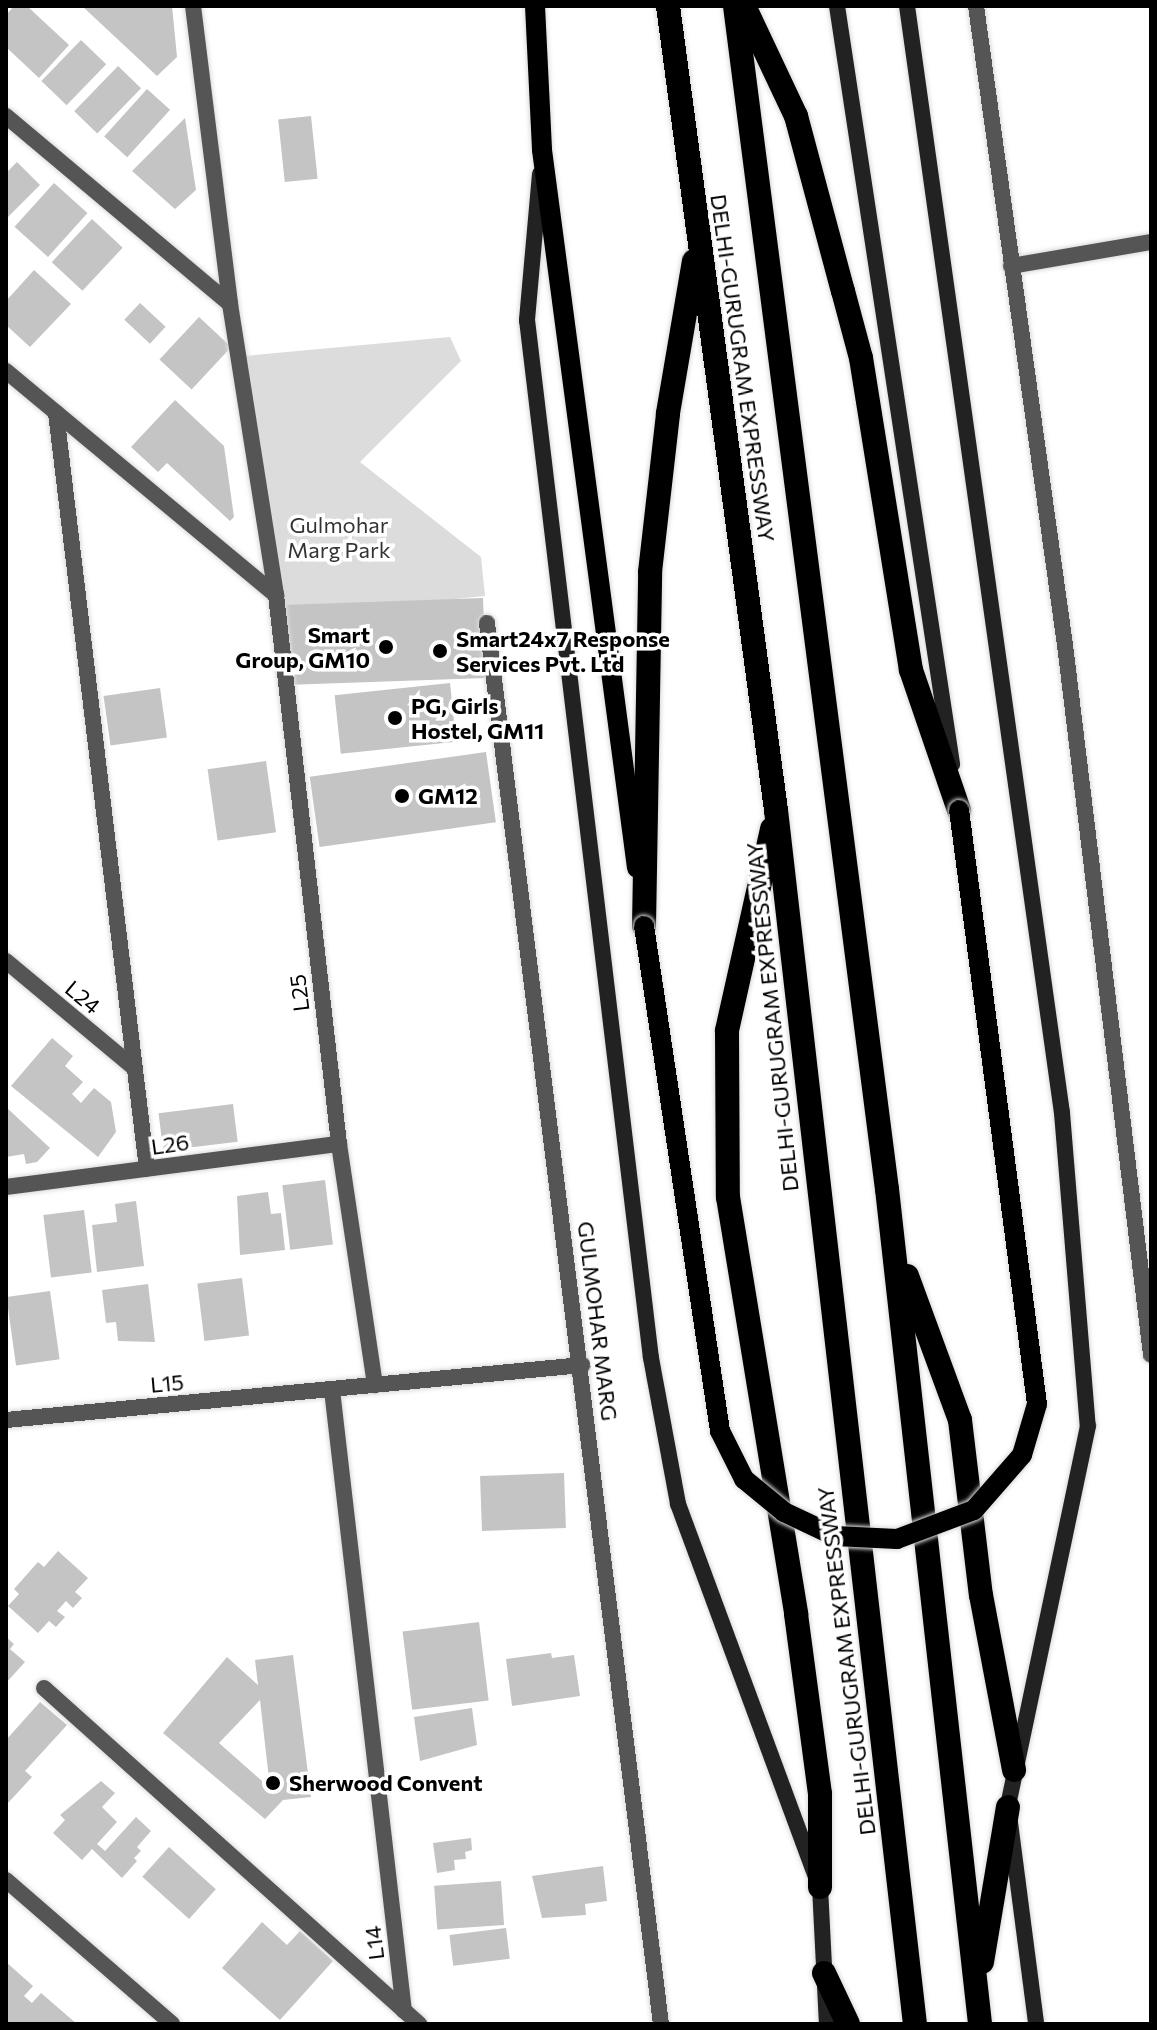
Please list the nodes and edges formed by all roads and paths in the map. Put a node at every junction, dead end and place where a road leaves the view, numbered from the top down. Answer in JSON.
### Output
{"nodes":[{"id":1,"x":193,"y":6,"type":"edge"},
{"id":2,"x":535,"y":6,"type":"edge"},
{"id":3,"x":668,"y":6,"type":"edge"},
{"id":4,"x":735,"y":6,"type":"edge"},
{"id":5,"x":744,"y":6,"type":"edge"},
{"id":6,"x":837,"y":6,"type":"edge"},
{"id":7,"x":907,"y":6,"type":"edge"},
{"id":8,"x":976,"y":6,"type":"edge"},
{"id":9,"x":6,"y":116,"type":"edge"},
{"id":10,"x":542,"y":150,"type":"junction"},
{"id":11,"x":699,"y":235,"type":"junction"},
{"id":12,"x":1151,"y":242,"type":"edge"},
{"id":13,"x":1011,"y":266,"type":"junction"},
{"id":14,"x":230,"y":304,"type":"junction"},
{"id":15,"x":6,"y":371,"type":"edge"},
{"id":16,"x":56,"y":413,"type":"junction"},
{"id":17,"x":276,"y":595,"type":"junction"},
{"id":18,"x":487,"y":623,"type":"dead end"},
{"id":19,"x":776,"y":810,"type":"junction"},
{"id":20,"x":959,"y":810,"type":"junction"},
{"id":21,"x":644,"y":926,"type":"junction"},
{"id":22,"x":6,"y":961,"type":"edge"},
{"id":23,"x":133,"y":1067,"type":"junction"},
{"id":24,"x":339,"y":1144,"type":"junction"},
{"id":25,"x":147,"y":1169,"type":"junction"},
{"id":26,"x":6,"y":1187,"type":"edge"},
{"id":27,"x":893,"y":1236,"type":"junction"},
{"id":28,"x":1151,"y":1355,"type":"edge"},
{"id":29,"x":582,"y":1365,"type":"junction"},
{"id":30,"x":375,"y":1385,"type":"junction"},
{"id":31,"x":332,"y":1390,"type":"junction"},
{"id":32,"x":6,"y":1420,"type":"edge"},
{"id":33,"x":44,"y":1688,"type":"dead end"},
{"id":34,"x":1014,"y":1770,"type":"junction"},
{"id":35,"x":1008,"y":1807,"type":"junction"},
{"id":36,"x":6,"y":1880,"type":"edge"},
{"id":37,"x":820,"y":1887,"type":"junction"},
{"id":38,"x":824,"y":1973,"type":"junction"},
{"id":39,"x":977,"y":1992,"type":"junction"},
{"id":40,"x":404,"y":2011,"type":"junction"},
{"id":41,"x":172,"y":2024,"type":"edge"},
{"id":42,"x":419,"y":2024,"type":"edge"},
{"id":43,"x":661,"y":2024,"type":"edge"},
{"id":44,"x":827,"y":2024,"type":"edge"},
{"id":45,"x":848,"y":2024,"type":"edge"},
{"id":46,"x":915,"y":2024,"type":"edge"},
{"id":47,"x":980,"y":2024,"type":"edge"},
{"id":48,"x":1036,"y":2024,"type":"edge"}],
"edges":[{"from":1,"to":14,"type":"street","name":"L25"},
{"from":2,"to":10,"type":"main road"},
{"from":3,"to":11,"type":"highway","name":"DELHI-GURUGRAM EXPRESSWAY"},
{"from":4,"to":27,"type":"highway","name":"DELHI-GURUGRAM EXPRESSWAY"},
{"from":5,"to":20,"type":"highway"},
{"from":6,"to":20,"type":"main road"},
{"from":7,"to":34,"type":"main road"},
{"from":8,"to":13,"type":"street"},
{"from":9,"to":14,"type":"street"},
{"from":10,"to":21,"type":"main road"},
{"from":10,"to":37,"type":"main road"},
{"from":11,"to":19,"type":"highway","name":"DELHI-GURUGRAM EXPRESSWAY"},
{"from":11,"to":21,"type":"highway"},
{"from":12,"to":13,"type":"street"},
{"from":13,"to":28,"type":"street"},
{"from":14,"to":17,"type":"street","name":"L25"},
{"from":15,"to":16,"type":"street"},
{"from":16,"to":17,"type":"street"},
{"from":16,"to":23,"type":"street"},
{"from":17,"to":24,"type":"street","name":"L25"},
{"from":18,"to":29,"type":"street","name":"GULMOHAR MARG"},
{"from":19,"to":37,"type":"highway"},
{"from":19,"to":46,"type":"highway","name":"DELHI-GURUGRAM EXPRESSWAY"},
{"from":20,"to":21,"type":"main road","bridge":true},
{"from":22,"to":23,"type":"street","name":"L24"},
{"from":23,"to":25,"type":"street"},
{"from":24,"to":25,"type":"street","name":"L26"},
{"from":24,"to":30,"type":"street","name":"L25"},
{"from":25,"to":26,"type":"street","name":"L26"},
{"from":27,"to":34,"type":"highway"},
{"from":27,"to":39,"type":"highway","name":"DELHI-GURUGRAM EXPRESSWAY"},
{"from":29,"to":30,"type":"street","name":"L15"},
{"from":29,"to":43,"type":"street","name":"GULMOHAR MARG"},
{"from":30,"to":31,"type":"street","name":"L15"},
{"from":31,"to":32,"type":"street","name":"L15"},
{"from":31,"to":40,"type":"street","name":"L14"},
{"from":33,"to":40,"type":"street","name":"L14"},
{"from":34,"to":35,"type":"main road"},
{"from":35,"to":39,"type":"highway"},
{"from":35,"to":48,"type":"main road"},
{"from":36,"to":41,"type":"street"},
{"from":37,"to":38,"type":"main road"},
{"from":38,"to":44,"type":"main road"},
{"from":38,"to":45,"type":"highway"},
{"from":39,"to":47,"type":"highway","name":"DELHI-GURUGRAM EXPRESSWAY"},
{"from":40,"to":42,"type":"street"}]}
